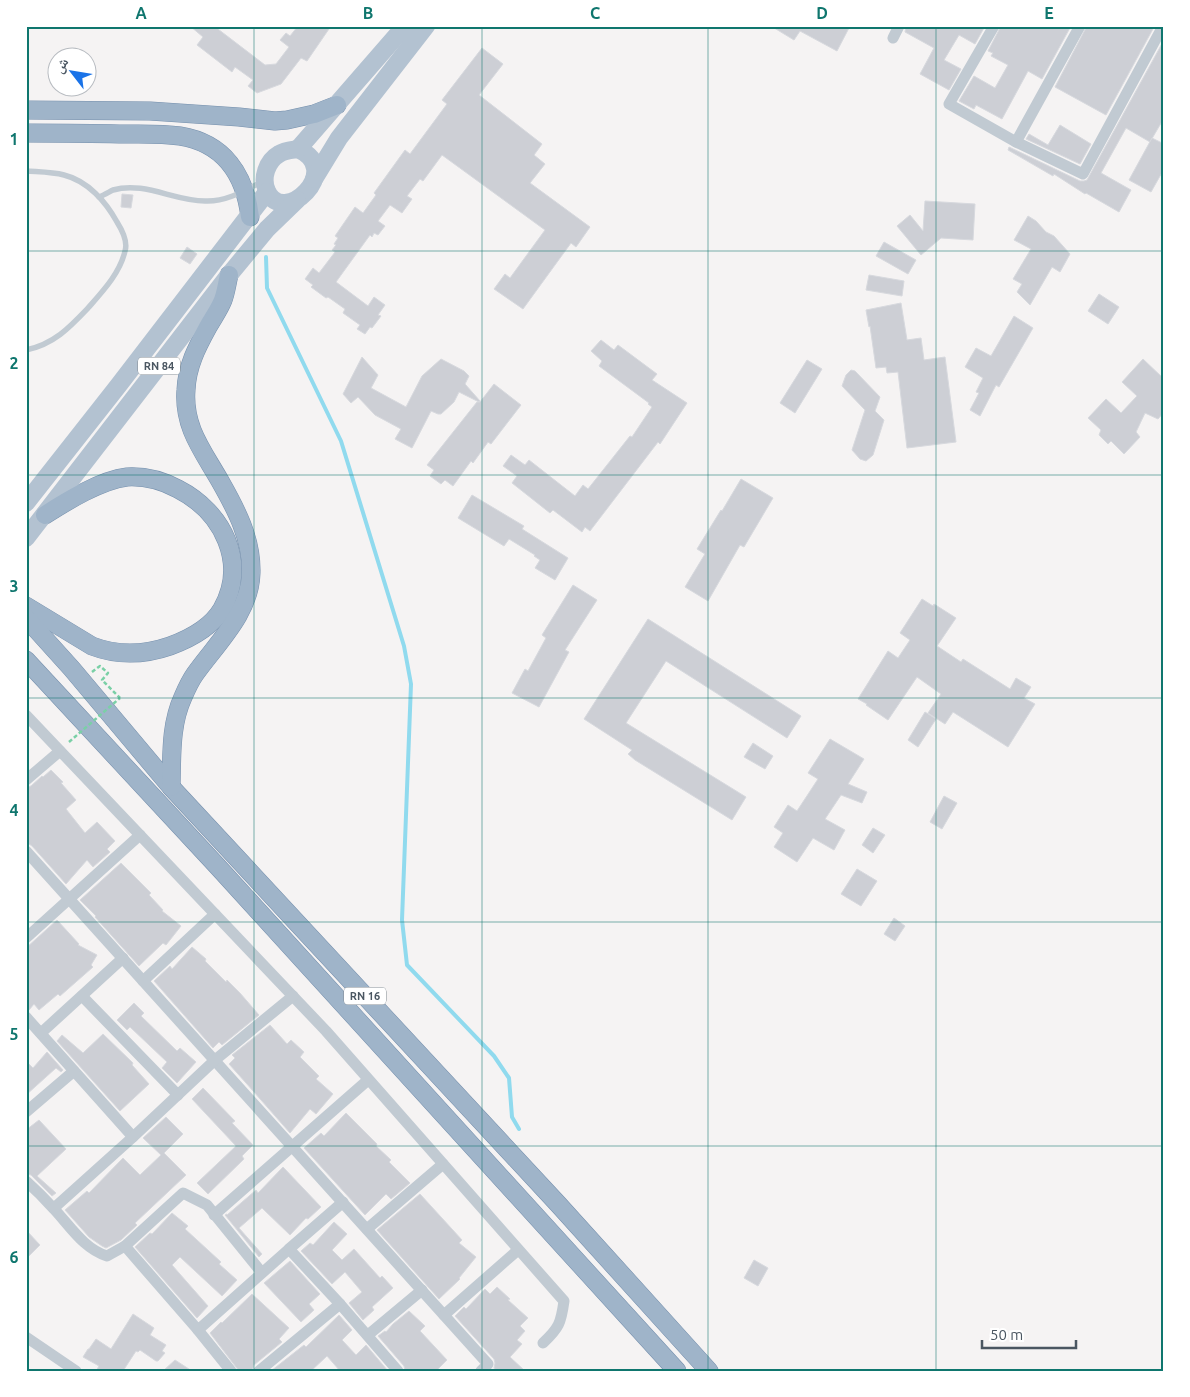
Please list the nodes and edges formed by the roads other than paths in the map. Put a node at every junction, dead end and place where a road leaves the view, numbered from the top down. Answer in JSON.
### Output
{"nodes":[{"id":1,"x":405,"y":26,"type":"edge"},
{"id":2,"x":426,"y":26,"type":"edge"},
{"id":3,"x":899,"y":26,"type":"edge"},
{"id":4,"x":994,"y":26,"type":"edge"},
{"id":5,"x":1080,"y":26,"type":"edge"},
{"id":6,"x":1163,"y":26,"type":"edge"},
{"id":7,"x":893,"y":38,"type":"dead end"},
{"id":8,"x":337,"y":105,"type":"junction"},
{"id":9,"x":26,"y":110,"type":"edge"},
{"id":10,"x":26,"y":132,"type":"edge"},
{"id":11,"x":1016,"y":142,"type":"junction"},
{"id":12,"x":298,"y":149,"type":"junction"},
{"id":13,"x":26,"y":171,"type":"edge"},
{"id":14,"x":314,"y":179,"type":"junction"},
{"id":15,"x":266,"y":186,"type":"junction"},
{"id":16,"x":245,"y":190,"type":"junction"},
{"id":17,"x":99,"y":197,"type":"junction"},
{"id":18,"x":297,"y":200,"type":"junction"},
{"id":19,"x":250,"y":217,"type":"junction"},
{"id":20,"x":229,"y":274,"type":"junction"},
{"id":21,"x":26,"y":350,"type":"edge"},
{"id":22,"x":26,"y":502,"type":"edge"},
{"id":23,"x":45,"y":515,"type":"junction"},
{"id":24,"x":26,"y":538,"type":"edge"},
{"id":25,"x":26,"y":606,"type":"edge"},
{"id":26,"x":26,"y":618,"type":"edge"},
{"id":27,"x":30,"y":666,"type":"edge"},
{"id":28,"x":26,"y":715,"type":"edge"},
{"id":29,"x":60,"y":751,"type":"junction"},
{"id":30,"x":26,"y":780,"type":"edge"},
{"id":31,"x":171,"y":787,"type":"junction"},
{"id":32,"x":140,"y":835,"type":"junction"},
{"id":33,"x":26,"y":851,"type":"edge"},
{"id":34,"x":70,"y":899,"type":"junction"},
{"id":35,"x":215,"y":914,"type":"junction"},
{"id":36,"x":26,"y":938,"type":"edge"},
{"id":37,"x":123,"y":958,"type":"junction"},
{"id":38,"x":144,"y":981,"type":"junction"},
{"id":39,"x":82,"y":996,"type":"junction"},
{"id":40,"x":293,"y":996,"type":"junction"},
{"id":41,"x":26,"y":1017,"type":"edge"},
{"id":42,"x":40,"y":1033,"type":"junction"},
{"id":43,"x":215,"y":1060,"type":"junction"},
{"id":44,"x":74,"y":1071,"type":"junction"},
{"id":45,"x":368,"y":1080,"type":"junction"},
{"id":46,"x":178,"y":1095,"type":"junction"},
{"id":47,"x":26,"y":1112,"type":"edge"},
{"id":48,"x":133,"y":1137,"type":"junction"},
{"id":49,"x":292,"y":1147,"type":"junction"},
{"id":50,"x":443,"y":1164,"type":"junction"},
{"id":51,"x":26,"y":1180,"type":"edge"},
{"id":52,"x":342,"y":1202,"type":"junction"},
{"id":53,"x":54,"y":1208,"type":"junction"},
{"id":54,"x":214,"y":1214,"type":"junction"},
{"id":55,"x":367,"y":1229,"type":"junction"},
{"id":56,"x":125,"y":1246,"type":"junction"},
{"id":57,"x":289,"y":1249,"type":"junction"},
{"id":58,"x":518,"y":1250,"type":"junction"},
{"id":59,"x":262,"y":1273,"type":"junction"},
{"id":60,"x":422,"y":1290,"type":"junction"},
{"id":61,"x":340,"y":1304,"type":"junction"},
{"id":62,"x":444,"y":1315,"type":"junction"},
{"id":63,"x":198,"y":1330,"type":"junction"},
{"id":64,"x":368,"y":1335,"type":"junction"},
{"id":65,"x":26,"y":1336,"type":"edge"},
{"id":66,"x":543,"y":1343,"type":"dead end"},
{"id":67,"x":76,"y":1371,"type":"edge"},
{"id":68,"x":231,"y":1371,"type":"edge"},
{"id":69,"x":258,"y":1371,"type":"edge"},
{"id":70,"x":398,"y":1371,"type":"edge"},
{"id":71,"x":481,"y":1371,"type":"edge"},
{"id":72,"x":677,"y":1371,"type":"edge"},
{"id":73,"x":709,"y":1371,"type":"edge"}],
"edges":[{"from":1,"to":8,"type":"main road"},
{"from":2,"to":14,"type":"main road"},
{"from":3,"to":7,"type":"street"},
{"from":4,"to":11,"type":"street"},
{"from":5,"to":11,"type":"street"},
{"from":6,"to":11,"type":"street"},
{"from":8,"to":9,"type":"highway"},
{"from":8,"to":12,"type":"main road"},
{"from":10,"to":16,"type":"highway"},
{"from":12,"to":14,"type":"main road"},
{"from":12,"to":15,"type":"main road"},
{"from":13,"to":17,"type":"lane"},
{"from":14,"to":18,"type":"main road"},
{"from":15,"to":16,"type":"lane"},
{"from":15,"to":18,"type":"main road"},
{"from":15,"to":19,"type":"main road","number":"RN 84"},
{"from":16,"to":17,"type":"lane"},
{"from":16,"to":19,"type":"highway"},
{"from":17,"to":21,"type":"lane"},
{"from":18,"to":20,"type":"main road","number":"RN 84"},
{"from":19,"to":22,"type":"main road","number":"RN 84"},
{"from":20,"to":23,"type":"main road","number":"RN 84"},
{"from":20,"to":31,"type":"highway"},
{"from":23,"to":24,"type":"main road","number":"RN 84"},
{"from":23,"to":25,"type":"highway"},
{"from":26,"to":31,"type":"highway","number":"RN 16"},
{"from":27,"to":72,"type":"highway","number":"RN 16"},
{"from":28,"to":29,"type":"street"},
{"from":29,"to":30,"type":"street"},
{"from":29,"to":32,"type":"street"},
{"from":31,"to":73,"type":"highway","number":"RN 16"},
{"from":32,"to":34,"type":"street"},
{"from":32,"to":35,"type":"street"},
{"from":33,"to":34,"type":"street"},
{"from":34,"to":36,"type":"street"},
{"from":34,"to":37,"type":"street"},
{"from":35,"to":38,"type":"street"},
{"from":35,"to":40,"type":"street"},
{"from":37,"to":38,"type":"street"},
{"from":37,"to":39,"type":"street"},
{"from":38,"to":43,"type":"street"},
{"from":39,"to":42,"type":"street"},
{"from":39,"to":46,"type":"street"},
{"from":40,"to":43,"type":"street"},
{"from":40,"to":45,"type":"street"},
{"from":41,"to":42,"type":"street"},
{"from":42,"to":44,"type":"street"},
{"from":43,"to":46,"type":"street"},
{"from":43,"to":49,"type":"street"},
{"from":44,"to":47,"type":"street"},
{"from":44,"to":48,"type":"street"},
{"from":45,"to":49,"type":"street"},
{"from":45,"to":50,"type":"street"},
{"from":46,"to":48,"type":"street"},
{"from":48,"to":53,"type":"street"},
{"from":49,"to":52,"type":"street"},
{"from":49,"to":54,"type":"street"},
{"from":50,"to":55,"type":"street"},
{"from":50,"to":58,"type":"street"},
{"from":51,"to":53,"type":"street"},
{"from":52,"to":55,"type":"street"},
{"from":52,"to":57,"type":"street"},
{"from":53,"to":56,"type":"street"},
{"from":54,"to":56,"type":"street"},
{"from":54,"to":59,"type":"street"},
{"from":55,"to":60,"type":"street"},
{"from":56,"to":63,"type":"street"},
{"from":57,"to":59,"type":"street"},
{"from":57,"to":61,"type":"street"},
{"from":58,"to":62,"type":"street"},
{"from":58,"to":66,"type":"street"},
{"from":59,"to":63,"type":"street"},
{"from":60,"to":62,"type":"street"},
{"from":60,"to":64,"type":"street"},
{"from":61,"to":64,"type":"street"},
{"from":61,"to":69,"type":"street"},
{"from":62,"to":71,"type":"street"},
{"from":63,"to":68,"type":"street"},
{"from":64,"to":70,"type":"street"},
{"from":65,"to":67,"type":"street"}]}
